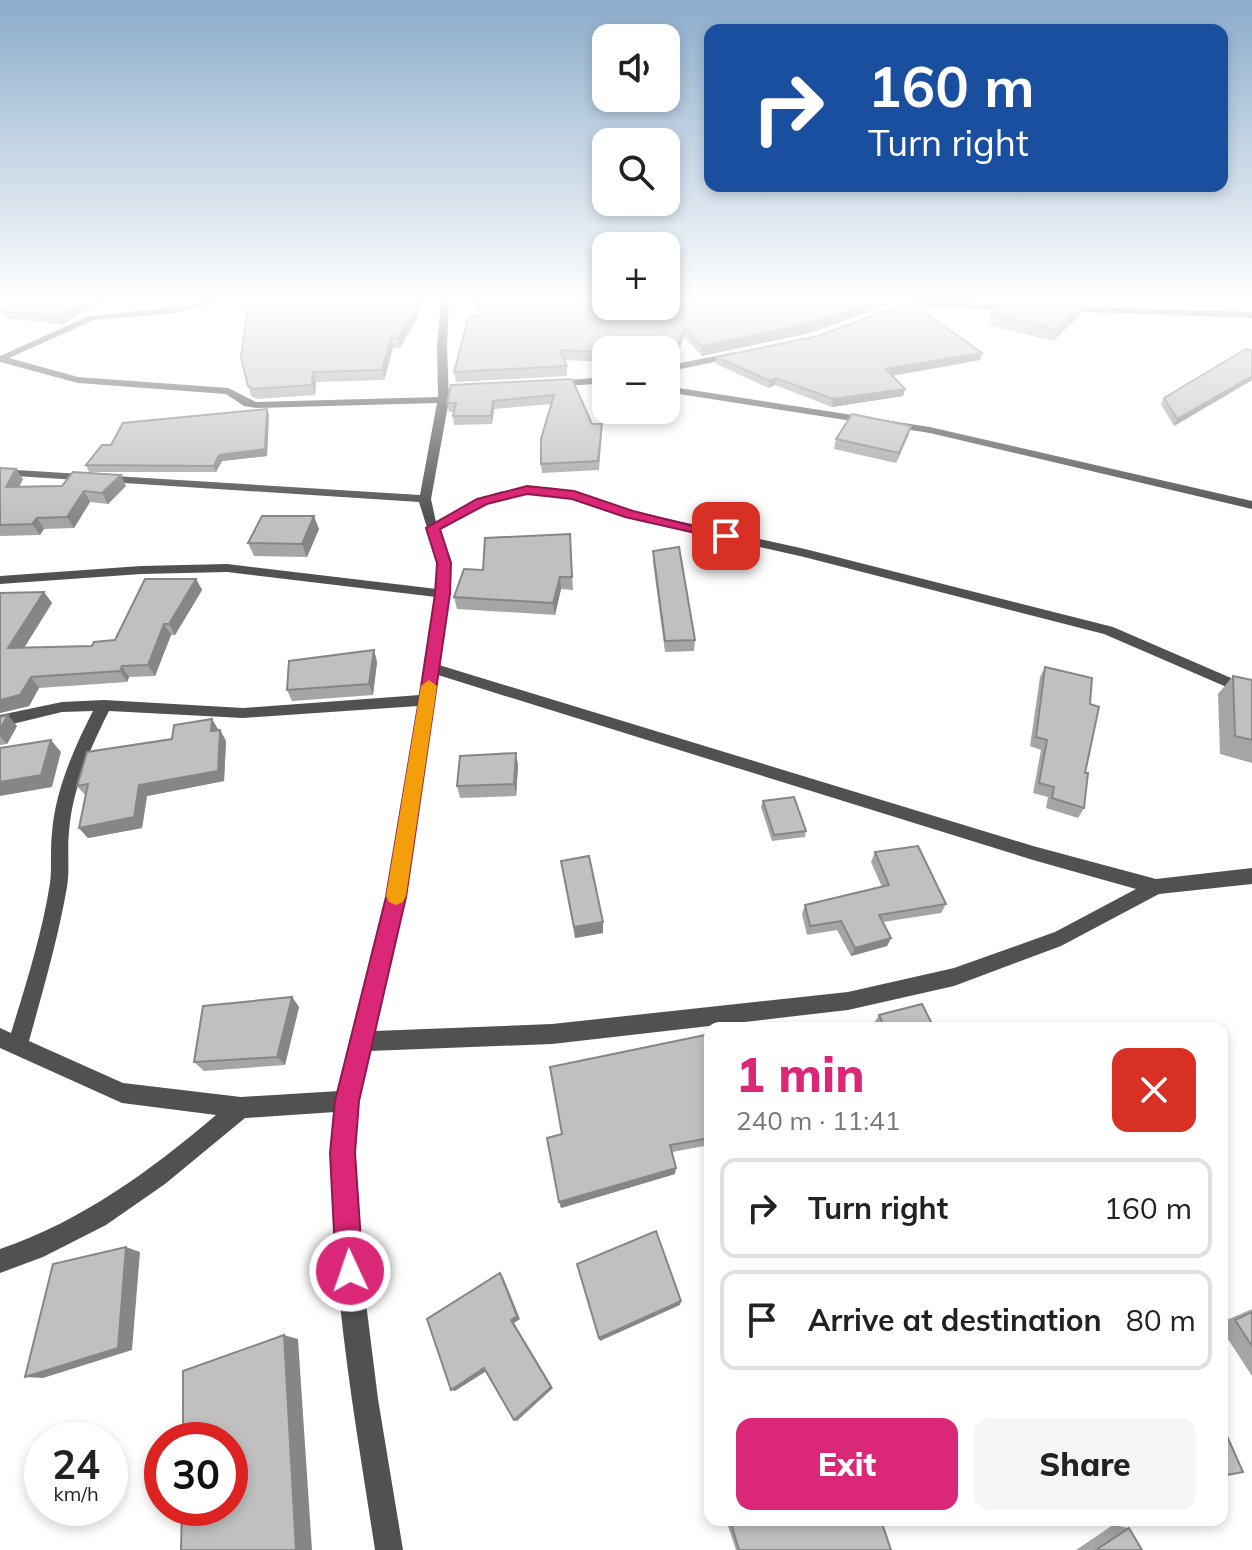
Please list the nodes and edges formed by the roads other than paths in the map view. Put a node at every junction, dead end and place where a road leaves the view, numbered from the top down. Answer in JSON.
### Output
{"nodes":[{"id":1,"x":53,"y":373,"type":"edge"},
{"id":2,"x":447,"y":373,"type":"edge"},
{"id":3,"x":592,"y":381,"type":"edge"},
{"id":4,"x":538,"y":384,"type":"edge"},
{"id":5,"x":680,"y":391,"type":"edge"},
{"id":6,"x":450,"y":392,"type":"junction"},
{"id":7,"x":0,"y":472,"type":"edge"},
{"id":8,"x":425,"y":499,"type":"junction"},
{"id":9,"x":1252,"y":505,"type":"edge"},
{"id":10,"x":433,"y":528,"type":"junction"},
{"id":11,"x":0,"y":580,"type":"edge"},
{"id":12,"x":443,"y":594,"type":"junction"},
{"id":13,"x":432,"y":668,"type":"junction"},
{"id":14,"x":1252,"y":693,"type":"edge"},
{"id":15,"x":427,"y":700,"type":"junction"},
{"id":16,"x":104,"y":705,"type":"junction"},
{"id":17,"x":0,"y":721,"type":"edge"},
{"id":18,"x":1252,"y":876,"type":"edge"},
{"id":19,"x":1156,"y":887,"type":"junction"},
{"id":20,"x":359,"y":1041,"type":"junction"},
{"id":21,"x":9,"y":1042,"type":"edge"},
{"id":22,"x":347,"y":1101,"type":"junction"},
{"id":23,"x":241,"y":1108,"type":"junction"},
{"id":24,"x":0,"y":1261,"type":"edge"},
{"id":25,"x":389,"y":1550,"type":"edge"}],
"edges":[{"from":1,"to":6,"type":"street"},
{"from":2,"to":6,"type":"street"},
{"from":3,"to":4,"type":"street"},
{"from":5,"to":9,"type":"street"},
{"from":6,"to":8,"type":"street"},
{"from":7,"to":8,"type":"street"},
{"from":8,"to":10,"type":"street"},
{"from":10,"to":12,"type":"street"},
{"from":10,"to":14,"type":"street"},
{"from":11,"to":12,"type":"street"},
{"from":12,"to":13,"type":"street"},
{"from":13,"to":15,"type":"street"},
{"from":13,"to":19,"type":"street"},
{"from":15,"to":16,"type":"street"},
{"from":15,"to":20,"type":"street"},
{"from":16,"to":17,"type":"street"},
{"from":16,"to":21,"type":"street"},
{"from":18,"to":19,"type":"street"},
{"from":19,"to":20,"type":"street"},
{"from":20,"to":22,"type":"street"},
{"from":21,"to":23,"type":"street"},
{"from":22,"to":23,"type":"street"},
{"from":22,"to":25,"type":"street"},
{"from":23,"to":24,"type":"street"}]}
